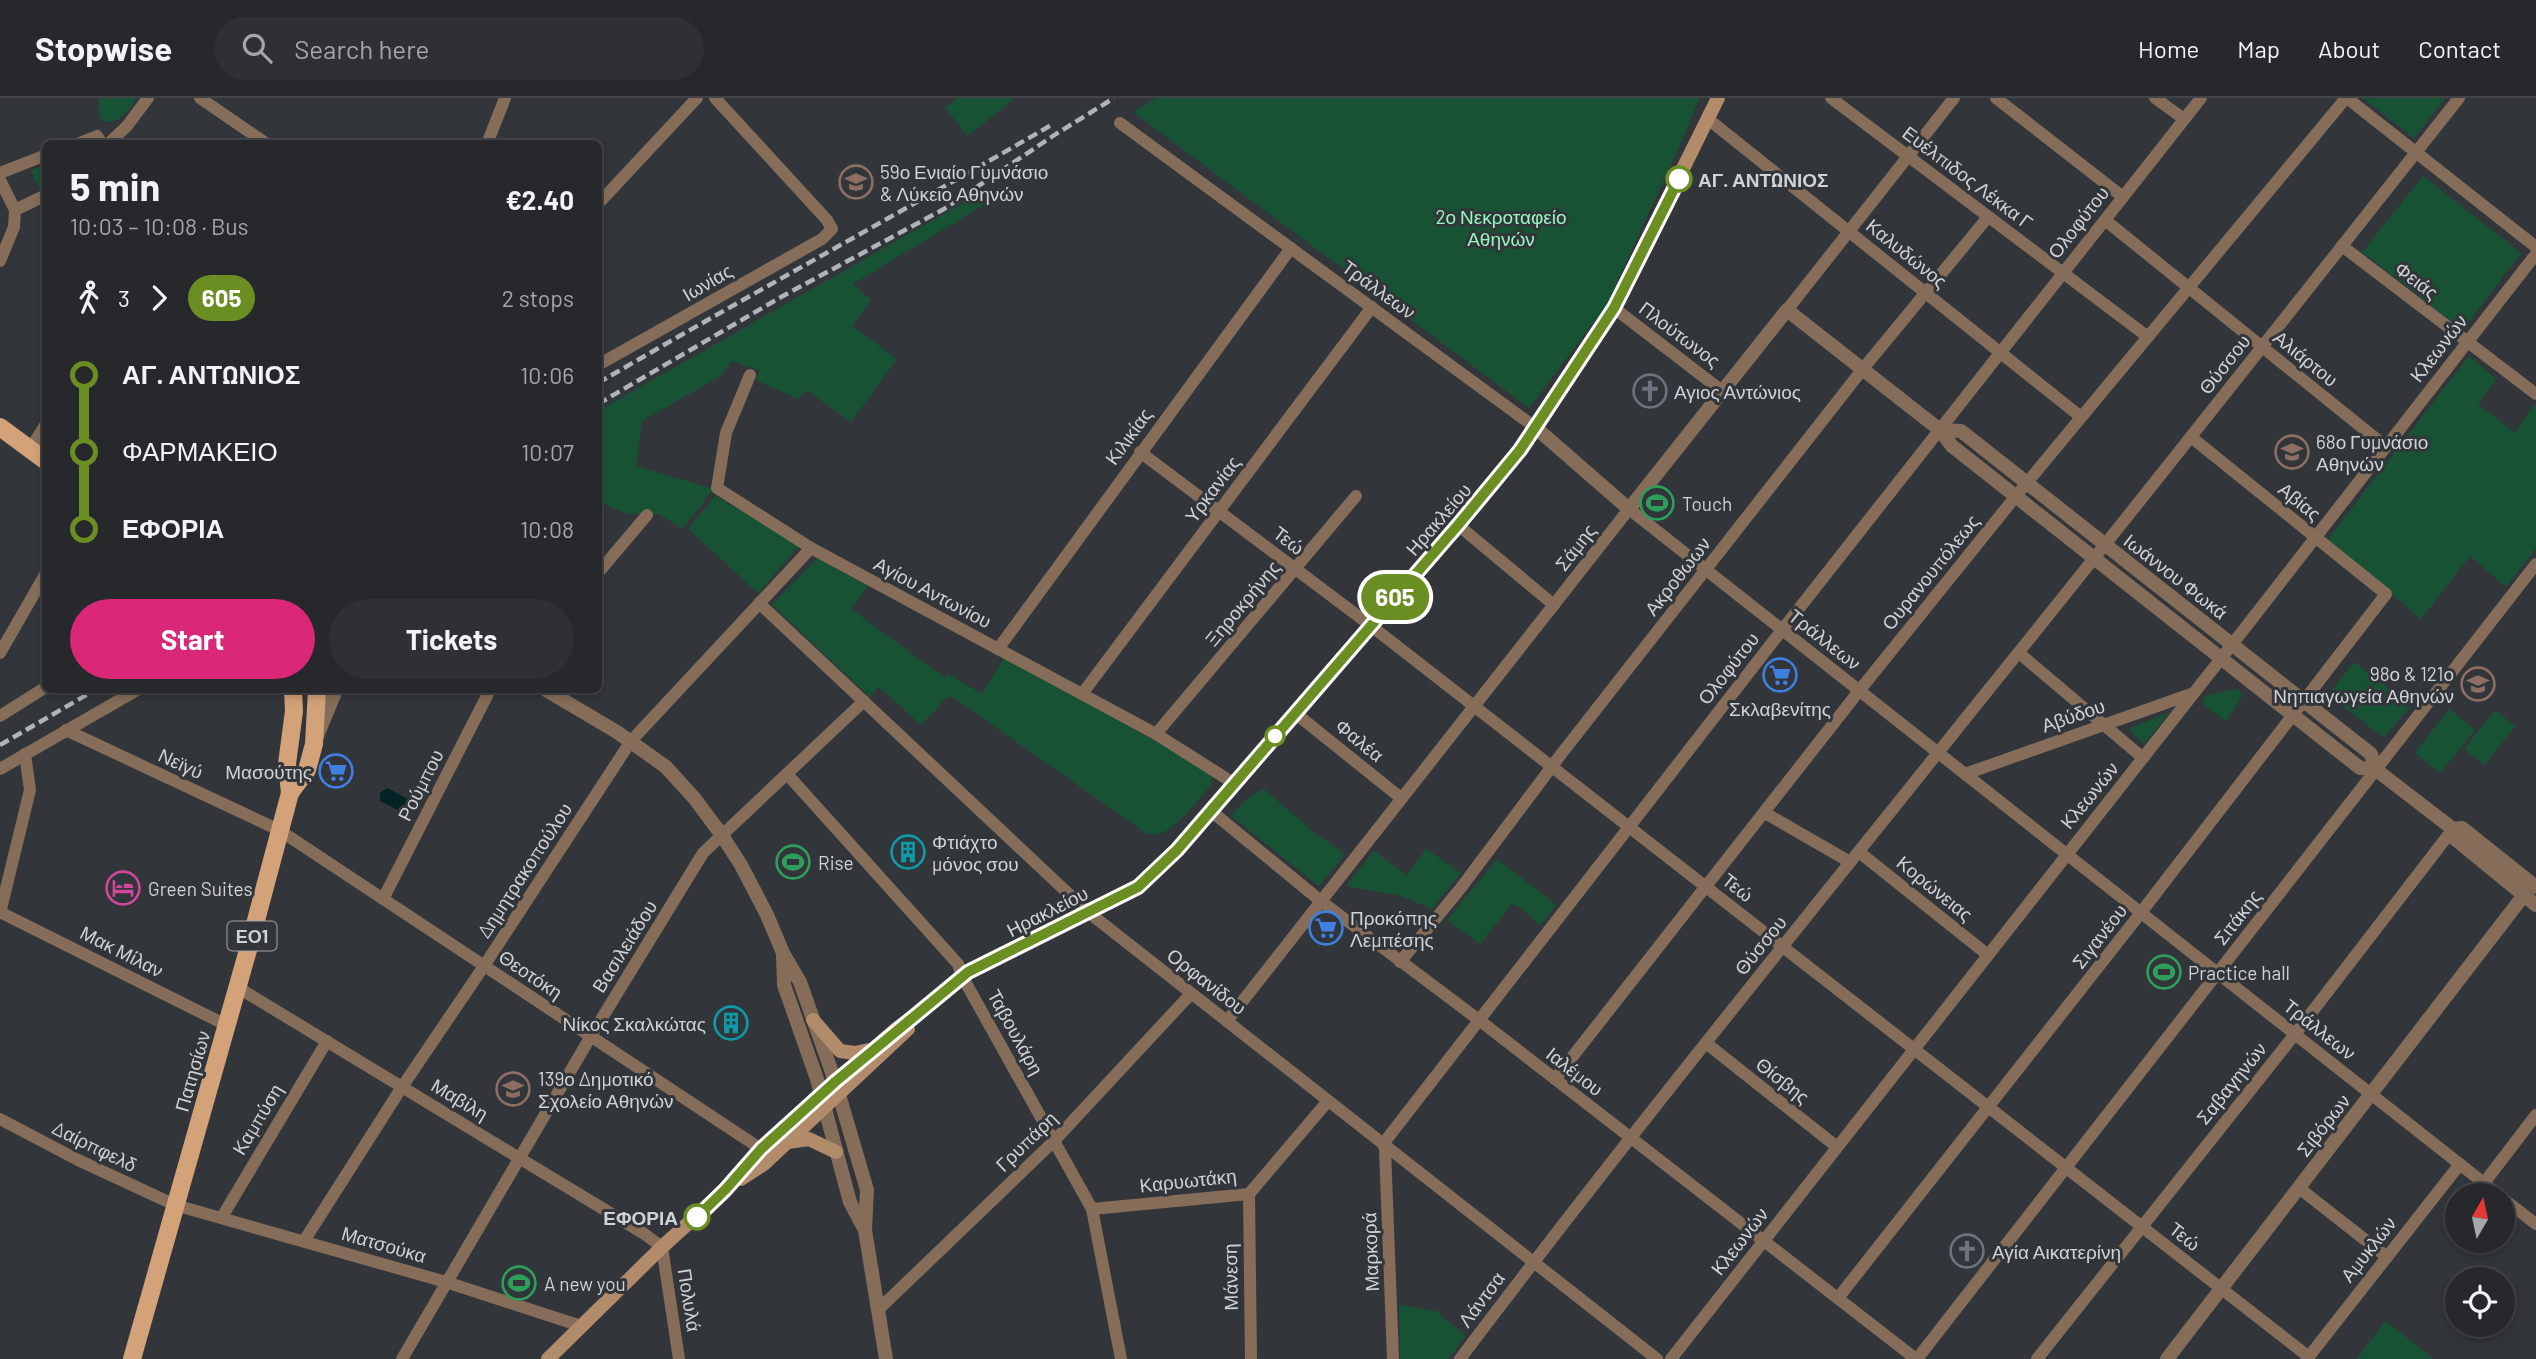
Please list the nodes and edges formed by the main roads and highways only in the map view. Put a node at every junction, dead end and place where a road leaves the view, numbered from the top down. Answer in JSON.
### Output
{"nodes":[{"id":1,"x":1718,"y":98,"type":"edge"},
{"id":2,"x":0,"y":427,"type":"edge"},
{"id":3,"x":42,"y":458,"type":"edge"},
{"id":4,"x":293,"y":693,"type":"edge"},
{"id":5,"x":317,"y":693,"type":"edge"},
{"id":6,"x":290,"y":793,"type":"junction"},
{"id":7,"x":925,"y":1008,"type":"junction"},
{"id":8,"x":813,"y":1020,"type":"road end"},
{"id":9,"x":871,"y":1050,"type":"junction"},
{"id":10,"x":837,"y":1088,"type":"junction"},
{"id":11,"x":823,"y":1101,"type":"junction"},
{"id":12,"x":787,"y":1142,"type":"junction"},
{"id":13,"x":836,"y":1152,"type":"road end"},
{"id":14,"x":725,"y":1190,"type":"junction"},
{"id":15,"x":132,"y":1359,"type":"edge"},
{"id":16,"x":548,"y":1359,"type":"edge"}],
"edges":[{"from":1,"to":7,"type":"main road","name":"Ηρακλείου"},
{"from":2,"to":3,"type":"main road"},
{"from":4,"to":6,"type":"main road","name":"Πατησίων","number":"ΕΟ1"},
{"from":5,"to":6,"type":"main road","name":"Πατησίων","number":"ΕΟ1"},
{"from":6,"to":15,"type":"main road","name":"Πατησίων","number":"ΕΟ1"},
{"from":7,"to":9,"type":"main road","name":"Ηρακλείου"},
{"from":7,"to":10,"type":"main road","name":"Ηρακλείου"},
{"from":8,"to":9,"type":"main road"},
{"from":9,"to":10,"type":"main road","name":"Ηρακλείου"},
{"from":10,"to":11,"type":"main road","name":"Ηρακλείου"},
{"from":11,"to":12,"type":"main road","name":"Ηρακλείου"},
{"from":11,"to":14,"type":"main road","name":"Ηρακλείου"},
{"from":12,"to":13,"type":"main road"},
{"from":12,"to":14,"type":"main road","name":"Ηρακλείου"},
{"from":14,"to":16,"type":"main road","name":"Ηρακλείου"}]}
